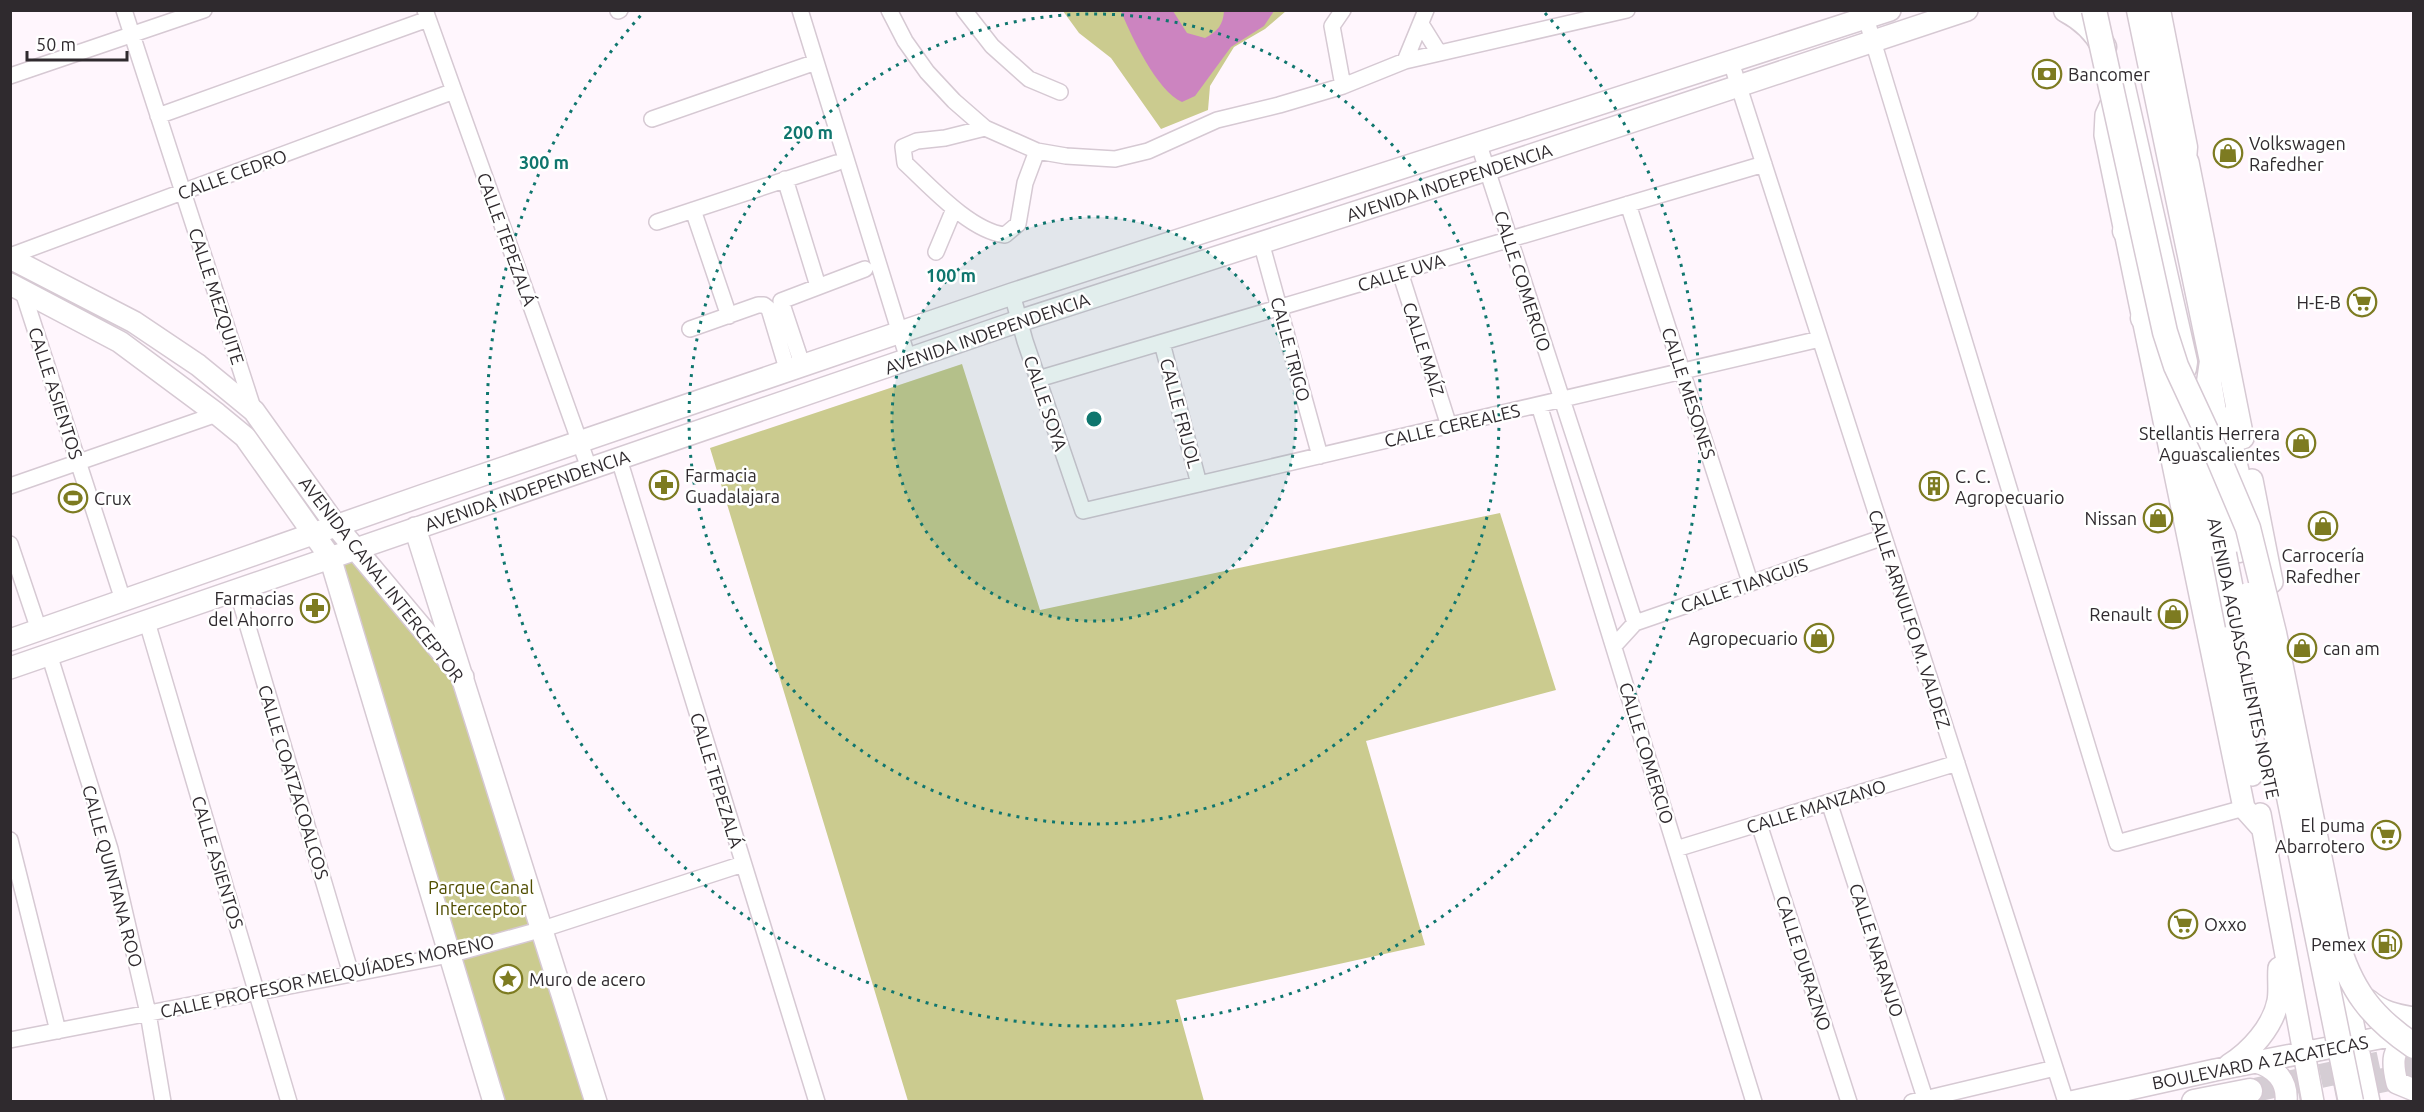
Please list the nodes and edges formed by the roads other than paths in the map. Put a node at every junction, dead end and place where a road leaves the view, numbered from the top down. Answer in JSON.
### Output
{"nodes":[{"id":1,"x":124,"y":10,"type":"edge"},
{"id":2,"x":204,"y":10,"type":"edge"},
{"id":3,"x":800,"y":10,"type":"edge"},
{"id":4,"x":888,"y":10,"type":"edge"},
{"id":5,"x":964,"y":10,"type":"edge"},
{"id":6,"x":1343,"y":10,"type":"edge"},
{"id":7,"x":1627,"y":10,"type":"edge"},
{"id":8,"x":1890,"y":10,"type":"edge"},
{"id":9,"x":1967,"y":10,"type":"edge"},
{"id":10,"x":2066,"y":10,"type":"edge"},
{"id":11,"x":2094,"y":10,"type":"edge"},
{"id":12,"x":2100,"y":10,"type":"edge"},
{"id":13,"x":2105,"y":10,"type":"edge"},
{"id":14,"x":2130,"y":10,"type":"edge"},
{"id":15,"x":2139,"y":10,"type":"edge"},
{"id":16,"x":2158,"y":10,"type":"edge"},
{"id":17,"x":427,"y":15,"type":"edge"},
{"id":18,"x":1424,"y":17,"type":"edge"},
{"id":19,"x":1866,"y":18,"type":"junction"},
{"id":20,"x":132,"y":35,"type":"junction"},
{"id":21,"x":1875,"y":43,"type":"junction"},
{"id":22,"x":1439,"y":53,"type":"junction"},
{"id":23,"x":816,"y":62,"type":"junction"},
{"id":24,"x":1405,"y":62,"type":"junction"},
{"id":25,"x":1731,"y":62,"type":"junction"},
{"id":26,"x":2111,"y":64,"type":"junction"},
{"id":27,"x":10,"y":76,"type":"edge"},
{"id":28,"x":1343,"y":86,"type":"junction"},
{"id":29,"x":1739,"y":86,"type":"junction"},
{"id":30,"x":454,"y":91,"type":"junction"},
{"id":31,"x":1060,"y":92,"type":"dead end"},
{"id":32,"x":158,"y":116,"type":"junction"},
{"id":33,"x":652,"y":119,"type":"dead end"},
{"id":34,"x":985,"y":128,"type":"junction"},
{"id":35,"x":1479,"y":145,"type":"junction"},
{"id":36,"x":2185,"y":147,"type":"junction"},
{"id":37,"x":1037,"y":152,"type":"junction"},
{"id":38,"x":836,"y":163,"type":"dead end"},
{"id":39,"x":1764,"y":164,"type":"junction"},
{"id":40,"x":1486,"y":170,"type":"junction"},
{"id":41,"x":785,"y":179,"type":"junction"},
{"id":42,"x":183,"y":192,"type":"junction"},
{"id":43,"x":2178,"y":202,"type":"junction"},
{"id":44,"x":1628,"y":204,"type":"junction"},
{"id":45,"x":954,"y":209,"type":"junction"},
{"id":46,"x":693,"y":210,"type":"junction"},
{"id":47,"x":657,"y":222,"type":"dead end"},
{"id":48,"x":1509,"y":239,"type":"junction"},
{"id":49,"x":1261,"y":242,"type":"junction"},
{"id":50,"x":936,"y":252,"type":"dead end"},
{"id":51,"x":10,"y":257,"type":"edge"},
{"id":52,"x":865,"y":269,"type":"dead end"},
{"id":53,"x":1400,"y":272,"type":"junction"},
{"id":54,"x":818,"y":286,"type":"junction"},
{"id":55,"x":16,"y":287,"type":"edge"},
{"id":56,"x":1012,"y":294,"type":"junction"},
{"id":57,"x":1280,"y":308,"type":"junction"},
{"id":58,"x":729,"y":316,"type":"junction"},
{"id":59,"x":2151,"y":316,"type":"junction"},
{"id":60,"x":1019,"y":321,"type":"junction"},
{"id":61,"x":690,"y":329,"type":"dead end"},
{"id":62,"x":900,"y":333,"type":"junction"},
{"id":63,"x":1820,"y":339,"type":"junction"},
{"id":64,"x":1162,"y":343,"type":"junction"},
{"id":65,"x":908,"y":359,"type":"junction"},
{"id":66,"x":795,"y":370,"type":"junction"},
{"id":67,"x":1682,"y":371,"type":"junction"},
{"id":68,"x":2194,"y":371,"type":"junction"},
{"id":69,"x":1038,"y":380,"type":"junction"},
{"id":70,"x":1562,"y":399,"type":"junction"},
{"id":71,"x":1539,"y":405,"type":"junction"},
{"id":72,"x":254,"y":411,"type":"junction"},
{"id":73,"x":217,"y":414,"type":"junction"},
{"id":74,"x":1449,"y":426,"type":"junction"},
{"id":75,"x":580,"y":443,"type":"junction"},
{"id":76,"x":1320,"y":456,"type":"junction"},
{"id":77,"x":2180,"y":458,"type":"junction"},
{"id":78,"x":619,"y":459,"type":"junction"},
{"id":79,"x":78,"y":463,"type":"junction"},
{"id":80,"x":589,"y":468,"type":"junction"},
{"id":81,"x":1199,"y":484,"type":"junction"},
{"id":82,"x":10,"y":486,"type":"edge"},
{"id":83,"x":1083,"y":511,"type":"joint"},
{"id":84,"x":337,"y":526,"type":"junction"},
{"id":85,"x":415,"y":528,"type":"junction"},
{"id":86,"x":314,"y":535,"type":"junction"},
{"id":87,"x":1884,"y":537,"type":"junction"},
{"id":88,"x":10,"y":544,"type":"edge"},
{"id":89,"x":355,"y":549,"type":"junction"},
{"id":90,"x":330,"y":557,"type":"junction"},
{"id":91,"x":1750,"y":582,"type":"junction"},
{"id":92,"x":2206,"y":587,"type":"junction"},
{"id":93,"x":237,"y":590,"type":"junction"},
{"id":94,"x":123,"y":600,"type":"junction"},
{"id":95,"x":147,"y":622,"type":"junction"},
{"id":96,"x":1635,"y":622,"type":"junction"},
{"id":97,"x":39,"y":630,"type":"junction"},
{"id":98,"x":10,"y":640,"type":"edge"},
{"id":99,"x":1614,"y":646,"type":"junction"},
{"id":100,"x":49,"y":654,"type":"junction"},
{"id":101,"x":10,"y":668,"type":"edge"},
{"id":102,"x":463,"y":677,"type":"junction"},
{"id":103,"x":1957,"y":763,"type":"junction"},
{"id":104,"x":1829,"y":802,"type":"junction"},
{"id":105,"x":2244,"y":808,"type":"junction"},
{"id":106,"x":1759,"y":824,"type":"junction"},
{"id":107,"x":2262,"y":828,"type":"junction"},
{"id":108,"x":10,"y":840,"type":"edge"},
{"id":109,"x":1676,"y":849,"type":"junction"},
{"id":110,"x":743,"y":864,"type":"junction"},
{"id":111,"x":2320,"y":868,"type":"junction"},
{"id":112,"x":543,"y":928,"type":"junction"},
{"id":113,"x":2281,"y":933,"type":"junction"},
{"id":114,"x":449,"y":955,"type":"junction"},
{"id":115,"x":2340,"y":964,"type":"junction"},
{"id":116,"x":351,"y":974,"type":"junction"},
{"id":117,"x":257,"y":992,"type":"junction"},
{"id":118,"x":148,"y":1013,"type":"junction"},
{"id":119,"x":58,"y":1031,"type":"junction"},
{"id":120,"x":2412,"y":1032,"type":"edge"},
{"id":121,"x":10,"y":1040,"type":"edge"},
{"id":122,"x":2357,"y":1043,"type":"junction"},
{"id":123,"x":2304,"y":1053,"type":"junction"},
{"id":124,"x":2256,"y":1062,"type":"junction"},
{"id":125,"x":2223,"y":1068,"type":"junction"},
{"id":126,"x":2056,"y":1072,"type":"junction"},
{"id":127,"x":2414,"y":1090,"type":"edge"},
{"id":128,"x":2250,"y":1091,"type":"tunnel mouth"},
{"id":129,"x":2414,"y":1098,"type":"edge"},
{"id":130,"x":1918,"y":1100,"type":"edge"},
{"id":131,"x":163,"y":1101,"type":"edge"},
{"id":132,"x":289,"y":1101,"type":"edge"},
{"id":133,"x":493,"y":1101,"type":"edge"},
{"id":134,"x":596,"y":1101,"type":"edge"},
{"id":135,"x":817,"y":1101,"type":"edge"},
{"id":136,"x":1754,"y":1101,"type":"edge"},
{"id":137,"x":1849,"y":1101,"type":"edge"},
{"id":138,"x":2066,"y":1101,"type":"edge"},
{"id":139,"x":2072,"y":1101,"type":"edge"},
{"id":140,"x":2194,"y":1101,"type":"edge"},
{"id":141,"x":2286,"y":1101,"type":"edge"},
{"id":142,"x":2313,"y":1101,"type":"edge"},
{"id":143,"x":2335,"y":1101,"type":"edge"},
{"id":144,"x":2351,"y":1101,"type":"edge"},
{"id":145,"x":2369,"y":1101,"type":"edge"},
{"id":146,"x":2398,"y":1101,"type":"edge"}],
"edges":[{"from":1,"to":20,"type":"street","name":"CALLE MEZQUITE"},
{"from":2,"to":20,"type":"street"},
{"from":3,"to":23,"type":"street"},
{"from":4,"to":34,"type":"street"},
{"from":5,"to":31,"type":"street"},
{"from":6,"to":28,"type":"street"},
{"from":7,"to":22,"type":"street"},
{"from":8,"to":19,"type":"main road","name":"AVENIDA INDEPENDENCIA"},
{"from":9,"to":21,"type":"main road","name":"AVENIDA INDEPENDENCIA"},
{"from":10,"to":26,"type":"main road"},
{"from":11,"to":120,"type":"main road","bridge":true},
{"from":12,"to":26,"type":"main road","name":"AVENIDA AGUASCALIENTES NORTE"},
{"from":13,"to":68,"type":"main road"},
{"from":14,"to":68,"type":"main road"},
{"from":15,"to":43,"type":"main road","name":"AVENIDA AGUASCALIENTES NORTE"},
{"from":16,"to":36,"type":"main road"},
{"from":17,"to":30,"type":"street","name":"CALLE TEPEZALÁ"},
{"from":17,"to":32,"type":"street"},
{"from":18,"to":22,"type":"street"},
{"from":18,"to":24,"type":"street"},
{"from":19,"to":21,"type":"street"},
{"from":19,"to":25,"type":"main road","name":"AVENIDA INDEPENDENCIA"},
{"from":20,"to":27,"type":"street"},
{"from":20,"to":32,"type":"street","name":"CALLE MEZQUITE"},
{"from":21,"to":29,"type":"main road","name":"AVENIDA INDEPENDENCIA"},
{"from":21,"to":105,"type":"street"},
{"from":22,"to":24,"type":"street"},
{"from":23,"to":33,"type":"street"},
{"from":23,"to":62,"type":"street"},
{"from":24,"to":28,"type":"street"},
{"from":25,"to":29,"type":"street","name":"CALLE ARNULFO M. VALDEZ"},
{"from":25,"to":35,"type":"main road","name":"AVENIDA INDEPENDENCIA"},
{"from":26,"to":59,"type":"main road","name":"AVENIDA AGUASCALIENTES NORTE"},
{"from":28,"to":37,"type":"street"},
{"from":29,"to":39,"type":"street","name":"CALLE ARNULFO M. VALDEZ"},
{"from":29,"to":40,"type":"main road","name":"AVENIDA INDEPENDENCIA"},
{"from":30,"to":42,"type":"street","name":"CALLE CEDRO"},
{"from":30,"to":75,"type":"street","name":"CALLE TEPEZALÁ"},
{"from":32,"to":42,"type":"street","name":"CALLE MEZQUITE"},
{"from":34,"to":37,"type":"street"},
{"from":34,"to":45,"type":"street"},
{"from":35,"to":40,"type":"street","name":"CALLE COMERCIO"},
{"from":35,"to":56,"type":"main road","name":"AVENIDA INDEPENDENCIA"},
{"from":36,"to":43,"type":"main road"},
{"from":36,"to":111,"type":"main road"},
{"from":37,"to":45,"type":"street"},
{"from":38,"to":41,"type":"street"},
{"from":39,"to":44,"type":"street","name":"CALLE UVA"},
{"from":39,"to":63,"type":"street","name":"CALLE ARNULFO M. VALDEZ"},
{"from":40,"to":48,"type":"street","name":"CALLE COMERCIO"},
{"from":40,"to":49,"type":"main road","name":"AVENIDA INDEPENDENCIA"},
{"from":41,"to":46,"type":"street"},
{"from":41,"to":54,"type":"street"},
{"from":42,"to":51,"type":"street","name":"CALLE CEDRO"},
{"from":42,"to":72,"type":"street","name":"CALLE MEZQUITE"},
{"from":43,"to":68,"type":"main road","name":"AVENIDA AGUASCALIENTES NORTE"},
{"from":44,"to":48,"type":"street","name":"CALLE UVA"},
{"from":44,"to":67,"type":"street","name":"CALLE MESONES"},
{"from":45,"to":50,"type":"street"},
{"from":46,"to":47,"type":"street"},
{"from":46,"to":58,"type":"street"},
{"from":48,"to":53,"type":"street","name":"CALLE UVA"},
{"from":48,"to":70,"type":"street","name":"CALLE COMERCIO"},
{"from":49,"to":57,"type":"street","name":"CALLE TRIGO"},
{"from":49,"to":60,"type":"main road","name":"AVENIDA INDEPENDENCIA"},
{"from":51,"to":72,"type":"main road","name":"AVENIDA CANAL INTERCEPTOR"},
{"from":52,"to":54,"type":"street"},
{"from":53,"to":57,"type":"street","name":"CALLE UVA"},
{"from":53,"to":74,"type":"street","name":"CALLE MAÍZ"},
{"from":54,"to":66,"type":"street"},
{"from":55,"to":73,"type":"main road","name":"AVENIDA CANAL INTERCEPTOR"},
{"from":55,"to":79,"type":"street","name":"CALLE ASIENTOS"},
{"from":56,"to":60,"type":"street","name":"CALLE SOYA"},
{"from":56,"to":62,"type":"main road","name":"AVENIDA INDEPENDENCIA"},
{"from":57,"to":64,"type":"street","name":"CALLE UVA"},
{"from":57,"to":76,"type":"street","name":"CALLE TRIGO"},
{"from":58,"to":61,"type":"street"},
{"from":58,"to":66,"type":"street"},
{"from":59,"to":68,"type":"main road","name":"AVENIDA AGUASCALIENTES NORTE"},
{"from":59,"to":77,"type":"main road"},
{"from":60,"to":65,"type":"main road","name":"AVENIDA INDEPENDENCIA"},
{"from":60,"to":69,"type":"street","name":"CALLE SOYA"},
{"from":62,"to":65,"type":"street"},
{"from":62,"to":66,"type":"main road","name":"AVENIDA INDEPENDENCIA"},
{"from":63,"to":67,"type":"street","name":"CALLE CEREALES"},
{"from":63,"to":87,"type":"street","name":"CALLE ARNULFO M. VALDEZ"},
{"from":64,"to":69,"type":"street","name":"CALLE UVA"},
{"from":64,"to":81,"type":"street","name":"CALLE FRIJOL"},
{"from":65,"to":78,"type":"main road","name":"AVENIDA INDEPENDENCIA"},
{"from":66,"to":75,"type":"main road","name":"AVENIDA INDEPENDENCIA"},
{"from":67,"to":70,"type":"street","name":"CALLE CEREALES"},
{"from":67,"to":91,"type":"street","name":"CALLE MESONES"},
{"from":68,"to":77,"type":"main road","name":"AVENIDA AGUASCALIENTES NORTE"},
{"from":68,"to":111,"type":"main road","name":"AVENIDA AGUASCALIENTES NORTE"},
{"from":68,"to":143,"type":"main road","name":"AVENIDA AGUASCALIENTES NORTE","bridge":true},
{"from":68,"to":144,"type":"main road","name":"AVENIDA AGUASCALIENTES NORTE","bridge":true},
{"from":69,"to":83,"type":"street","name":"CALLE SOYA"},
{"from":70,"to":71,"type":"street","name":"CALLE CEREALES"},
{"from":70,"to":96,"type":"street","name":"CALLE COMERCIO"},
{"from":71,"to":74,"type":"street","name":"CALLE CEREALES"},
{"from":71,"to":99,"type":"street","name":"CALLE COMERCIO"},
{"from":72,"to":84,"type":"main road","name":"AVENIDA CANAL INTERCEPTOR"},
{"from":73,"to":79,"type":"street"},
{"from":73,"to":86,"type":"main road","name":"AVENIDA CANAL INTERCEPTOR"},
{"from":74,"to":76,"type":"street","name":"CALLE CEREALES"},
{"from":75,"to":80,"type":"street","name":"CALLE TEPEZALÁ"},
{"from":75,"to":84,"type":"main road","name":"AVENIDA INDEPENDENCIA"},
{"from":76,"to":81,"type":"street","name":"CALLE CEREALES"},
{"from":77,"to":92,"type":"main road"},
{"from":78,"to":80,"type":"main road","name":"AVENIDA INDEPENDENCIA"},
{"from":78,"to":110,"type":"street","name":"CALLE TEPEZALÁ"},
{"from":79,"to":82,"type":"street"},
{"from":79,"to":94,"type":"street","name":"CALLE ASIENTOS"},
{"from":80,"to":85,"type":"main road","name":"AVENIDA INDEPENDENCIA"},
{"from":81,"to":83,"type":"street","name":"CALLE CEREALES"},
{"from":84,"to":86,"type":"main road","name":"AVENIDA INDEPENDENCIA"},
{"from":84,"to":89,"type":"main road","name":"AVENIDA CANAL INTERCEPTOR"},
{"from":85,"to":89,"type":"main road","name":"AVENIDA INDEPENDENCIA"},
{"from":85,"to":102,"type":"main road"},
{"from":86,"to":90,"type":"main road","name":"AVENIDA CANAL INTERCEPTOR"},
{"from":86,"to":94,"type":"main road","name":"AVENIDA INDEPENDENCIA"},
{"from":87,"to":91,"type":"street","name":"CALLE TIANGUIS"},
{"from":87,"to":103,"type":"street","name":"CALLE ARNULFO M. VALDEZ"},
{"from":88,"to":97,"type":"street"},
{"from":89,"to":90,"type":"main road","name":"AVENIDA INDEPENDENCIA"},
{"from":89,"to":102,"type":"main road","name":"AVENIDA CANAL INTERCEPTOR"},
{"from":90,"to":93,"type":"main road","name":"AVENIDA INDEPENDENCIA"},
{"from":90,"to":114,"type":"main road","name":"AVENIDA CANAL INTERCEPTOR"},
{"from":91,"to":96,"type":"street","name":"CALLE TIANGUIS"},
{"from":92,"to":105,"type":"main road"},
{"from":92,"to":107,"type":"main road","name":"AVENIDA AGUASCALIENTES NORTE"},
{"from":93,"to":95,"type":"main road","name":"AVENIDA INDEPENDENCIA"},
{"from":93,"to":116,"type":"street","name":"CALLE COATZACOALCOS"},
{"from":94,"to":97,"type":"main road","name":"AVENIDA INDEPENDENCIA"},
{"from":95,"to":100,"type":"main road","name":"AVENIDA INDEPENDENCIA"},
{"from":95,"to":117,"type":"street","name":"CALLE ASIENTOS"},
{"from":96,"to":99,"type":"street","name":"CALLE TIANGUIS"},
{"from":97,"to":98,"type":"main road","name":"AVENIDA INDEPENDENCIA"},
{"from":99,"to":109,"type":"street","name":"CALLE COMERCIO"},
{"from":100,"to":101,"type":"main road","name":"AVENIDA INDEPENDENCIA"},
{"from":100,"to":118,"type":"street","name":"CALLE QUINTANA ROO"},
{"from":102,"to":112,"type":"main road","name":"AVENIDA CANAL INTERCEPTOR"},
{"from":103,"to":104,"type":"street","name":"CALLE MANZANO"},
{"from":103,"to":126,"type":"street","name":"CALLE ARNULFO M. VALDEZ"},
{"from":104,"to":106,"type":"street","name":"CALLE MANZANO"},
{"from":104,"to":130,"type":"street","name":"CALLE NARANJO"},
{"from":105,"to":107,"type":"main road"},
{"from":106,"to":109,"type":"street","name":"CALLE MANZANO"},
{"from":106,"to":137,"type":"street","name":"CALLE DURAZNO"},
{"from":107,"to":113,"type":"main road","name":"AVENIDA AGUASCALIENTES NORTE"},
{"from":108,"to":119,"type":"street"},
{"from":109,"to":136,"type":"street","name":"CALLE COMERCIO"},
{"from":110,"to":112,"type":"street","name":"CALLE PROFESOR MELQUÍADES MORENO"},
{"from":110,"to":135,"type":"street","name":"CALLE TEPEZALÁ"},
{"from":111,"to":115,"type":"main road","name":"AVENIDA AGUASCALIENTES NORTE"},
{"from":112,"to":114,"type":"street","name":"CALLE PROFESOR MELQUÍADES MORENO"},
{"from":112,"to":134,"type":"main road","name":"AVENIDA CANAL INTERCEPTOR"},
{"from":113,"to":123,"type":"main road","name":"AVENIDA AGUASCALIENTES NORTE"},
{"from":113,"to":125,"type":"main road"},
{"from":114,"to":116,"type":"street","name":"CALLE PROFESOR MELQUÍADES MORENO"},
{"from":114,"to":133,"type":"main road","name":"AVENIDA CANAL INTERCEPTOR"},
{"from":115,"to":120,"type":"main road"},
{"from":115,"to":122,"type":"main road","name":"AVENIDA AGUASCALIENTES NORTE"},
{"from":116,"to":117,"type":"street","name":"CALLE PROFESOR MELQUÍADES MORENO"},
{"from":117,"to":118,"type":"street","name":"CALLE PROFESOR MELQUÍADES MORENO"},
{"from":117,"to":132,"type":"street","name":"CALLE ASIENTOS"},
{"from":118,"to":119,"type":"street","name":"CALLE PROFESOR MELQUÍADES MORENO"},
{"from":118,"to":131,"type":"street","name":"CALLE QUINTANA ROO"},
{"from":119,"to":121,"type":"street","name":"CALLE PROFESOR MELQUÍADES MORENO"},
{"from":120,"to":122,"type":"main road","name":"BOULEVARD A ZACATECAS"},
{"from":120,"to":127,"type":"main road"},
{"from":122,"to":123,"type":"main road","name":"BOULEVARD A ZACATECAS"},
{"from":122,"to":145,"type":"main road","name":"AVENIDA AGUASCALIENTES NORTE"},
{"from":123,"to":124,"type":"main road","name":"BOULEVARD A ZACATECAS"},
{"from":123,"to":142,"type":"main road","name":"AVENIDA AGUASCALIENTES NORTE"},
{"from":124,"to":125,"type":"main road","name":"BOULEVARD A ZACATECAS"},
{"from":124,"to":141,"type":"main road"},
{"from":125,"to":139,"type":"main road","name":"BOULEVARD A ZACATECAS"},
{"from":126,"to":130,"type":"street"},
{"from":126,"to":138,"type":"street","name":"CALLE ARNULFO M. VALDEZ"},
{"from":128,"to":140,"type":"main road","name":"BOULEVARD A ZACATECAS"},
{"from":129,"to":146,"type":"main road"}]}
